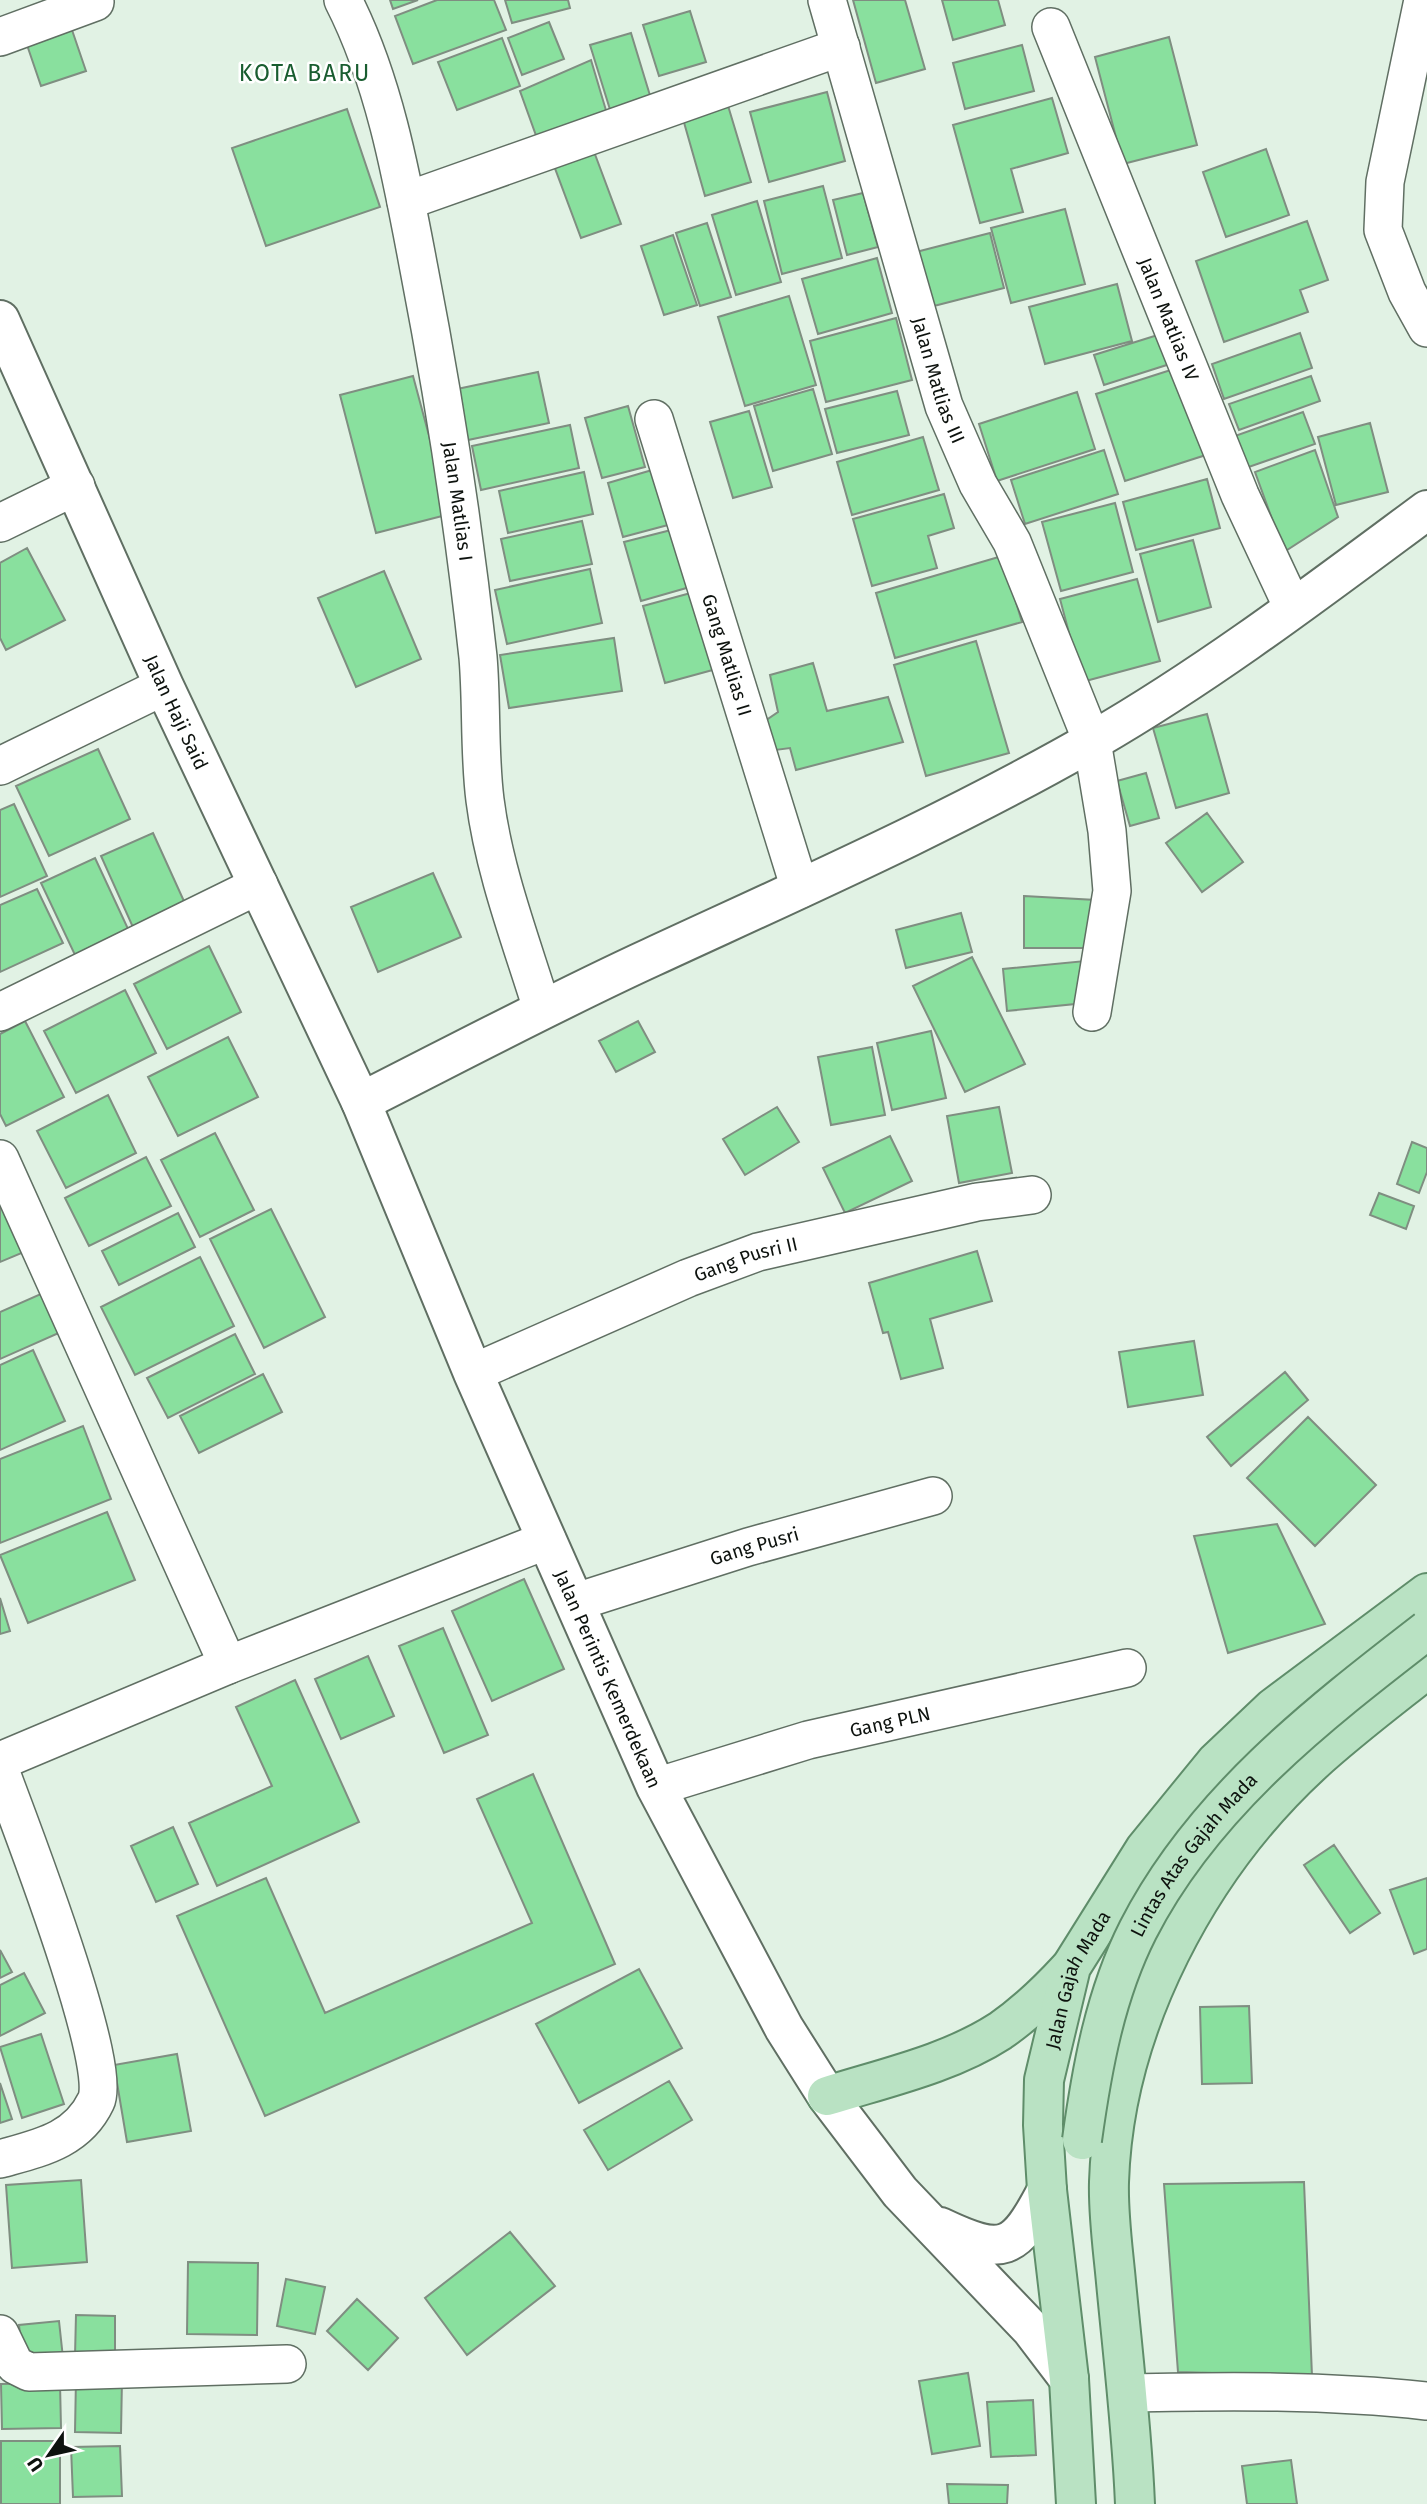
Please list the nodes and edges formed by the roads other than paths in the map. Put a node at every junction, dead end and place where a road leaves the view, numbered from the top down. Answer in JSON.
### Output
{"nodes":[{"id":1,"x":343,"y":0,"type":"edge"},
{"id":2,"x":827,"y":0,"type":"edge"},
{"id":3,"x":1423,"y":0,"type":"edge"},
{"id":4,"x":95,"y":2,"type":"dead end"},
{"id":5,"x":1051,"y":27,"type":"dead end"},
{"id":6,"x":0,"y":37,"type":"edge"},
{"id":7,"x":841,"y":47,"type":"junction"},
{"id":8,"x":406,"y":201,"type":"junction"},
{"id":9,"x":0,"y":320,"type":"edge"},
{"id":10,"x":1427,"y":328,"type":"edge"},
{"id":11,"x":654,"y":419,"type":"dead end"},
{"id":12,"x":76,"y":486,"type":"junction"},
{"id":13,"x":1427,"y":510,"type":"edge"},
{"id":14,"x":0,"y":523,"type":"edge"},
{"id":15,"x":1293,"y":608,"type":"junction"},
{"id":16,"x":164,"y":686,"type":"junction"},
{"id":17,"x":1093,"y":741,"type":"junction"},
{"id":18,"x":0,"y":766,"type":"edge"},
{"id":19,"x":259,"y":885,"type":"junction"},
{"id":20,"x":800,"y":889,"type":"junction"},
{"id":21,"x":542,"y":1009,"type":"junction"},
{"id":22,"x":0,"y":1012,"type":"edge"},
{"id":23,"x":1092,"y":1012,"type":"dead end"},
{"id":24,"x":361,"y":1102,"type":"junction"},
{"id":25,"x":0,"y":1159,"type":"edge"},
{"id":26,"x":1032,"y":1195,"type":"dead end"},
{"id":27,"x":473,"y":1373,"type":"junction"},
{"id":28,"x":933,"y":1496,"type":"dead end"},
{"id":29,"x":547,"y":1540,"type":"junction"},
{"id":30,"x":1427,"y":1593,"type":"edge"},
{"id":31,"x":576,"y":1602,"type":"junction"},
{"id":32,"x":1427,"y":1630,"type":"edge"},
{"id":33,"x":229,"y":1665,"type":"junction"},
{"id":34,"x":1127,"y":1668,"type":"dead end"},
{"id":35,"x":1427,"y":1669,"type":"edge"},
{"id":36,"x":0,"y":1760,"type":"edge"},
{"id":37,"x":0,"y":1770,"type":"edge"},
{"id":38,"x":656,"y":1787,"type":"junction"},
{"id":39,"x":1103,"y":1912,"type":"junction"},
{"id":40,"x":1170,"y":1952,"type":"junction"},
{"id":41,"x":1071,"y":1966,"type":"junction"},
{"id":42,"x":827,"y":2096,"type":"junction"},
{"id":43,"x":1080,"y":2147,"type":"junction"},
{"id":44,"x":0,"y":2159,"type":"edge"},
{"id":45,"x":1047,"y":2190,"type":"junction"},
{"id":46,"x":1109,"y":2204,"type":"junction"},
{"id":47,"x":922,"y":2218,"type":"junction"},
{"id":48,"x":0,"y":2334,"type":"edge"},
{"id":49,"x":287,"y":2364,"type":"dead end"},
{"id":50,"x":1069,"y":2379,"type":"junction"},
{"id":51,"x":1128,"y":2393,"type":"junction"},
{"id":52,"x":1427,"y":2401,"type":"edge"},
{"id":53,"x":1076,"y":2504,"type":"edge"},
{"id":54,"x":1135,"y":2504,"type":"edge"}],
"edges":[{"from":1,"to":8,"type":"street","name":"Jalan Matlias I"},
{"from":2,"to":7,"type":"street","name":"Jalan Matlias III"},
{"from":3,"to":10,"type":"street"},
{"from":4,"to":6,"type":"street"},
{"from":5,"to":15,"type":"street","name":"Jalan Matlias IV"},
{"from":7,"to":8,"type":"street"},
{"from":7,"to":17,"type":"street","name":"Jalan Matlias III"},
{"from":8,"to":21,"type":"street","name":"Jalan Matlias I"},
{"from":9,"to":12,"type":"street","name":"Jalan Haji Said"},
{"from":11,"to":20,"type":"street","name":"Gang Matlias II"},
{"from":12,"to":14,"type":"street"},
{"from":12,"to":16,"type":"street","name":"Jalan Haji Said"},
{"from":13,"to":15,"type":"street"},
{"from":15,"to":17,"type":"street"},
{"from":16,"to":18,"type":"street"},
{"from":16,"to":19,"type":"street","name":"Jalan Haji Said"},
{"from":17,"to":20,"type":"street"},
{"from":17,"to":23,"type":"street","name":"Jalan Matlias III"},
{"from":19,"to":22,"type":"street"},
{"from":19,"to":24,"type":"street","name":"Jalan Haji Said"},
{"from":20,"to":21,"type":"street"},
{"from":21,"to":24,"type":"street"},
{"from":24,"to":27,"type":"street","name":"Jalan Perintis Kemerdekaan"},
{"from":25,"to":33,"type":"street"},
{"from":26,"to":27,"type":"street","name":"Gang Pusri II"},
{"from":27,"to":29,"type":"street","name":"Jalan Perintis Kemerdekaan"},
{"from":28,"to":31,"type":"street","name":"Gang Pusri"},
{"from":29,"to":31,"type":"street","name":"Jalan Perintis Kemerdekaan"},
{"from":29,"to":33,"type":"street"},
{"from":30,"to":39,"type":"main road","name":"Jalan Gajah Mada"},
{"from":31,"to":38,"type":"street","name":"Jalan Perintis Kemerdekaan"},
{"from":32,"to":43,"type":"main road","name":"Lintas Atas Gajah Mada","bridge":true},
{"from":33,"to":36,"type":"street"},
{"from":34,"to":38,"type":"street","name":"Gang PLN"},
{"from":35,"to":40,"type":"main road"},
{"from":37,"to":44,"type":"street"},
{"from":38,"to":42,"type":"street","name":"Jalan Perintis Kemerdekaan"},
{"from":39,"to":40,"type":"main road"},
{"from":39,"to":41,"type":"main road","name":"Jalan Gajah Mada"},
{"from":40,"to":46,"type":"main road"},
{"from":41,"to":42,"type":"main road"},
{"from":41,"to":45,"type":"main road","name":"Jalan Gajah Mada"},
{"from":42,"to":47,"type":"street","name":"Jalan Perintis Kemerdekaan"},
{"from":43,"to":45,"type":"main road"},
{"from":43,"to":46,"type":"main road"},
{"from":45,"to":47,"type":"street","name":"Jalan Perintis Kemerdekaan"},
{"from":45,"to":50,"type":"main road","name":"Jalan Gajah Mada"},
{"from":46,"to":51,"type":"main road"},
{"from":47,"to":50,"type":"street","name":"Jalan Perintis Kemerdekaan"},
{"from":48,"to":49,"type":"street"},
{"from":50,"to":53,"type":"main road","name":"Jalan Gajah Mada"},
{"from":51,"to":52,"type":"street"},
{"from":51,"to":54,"type":"main road"}]}
